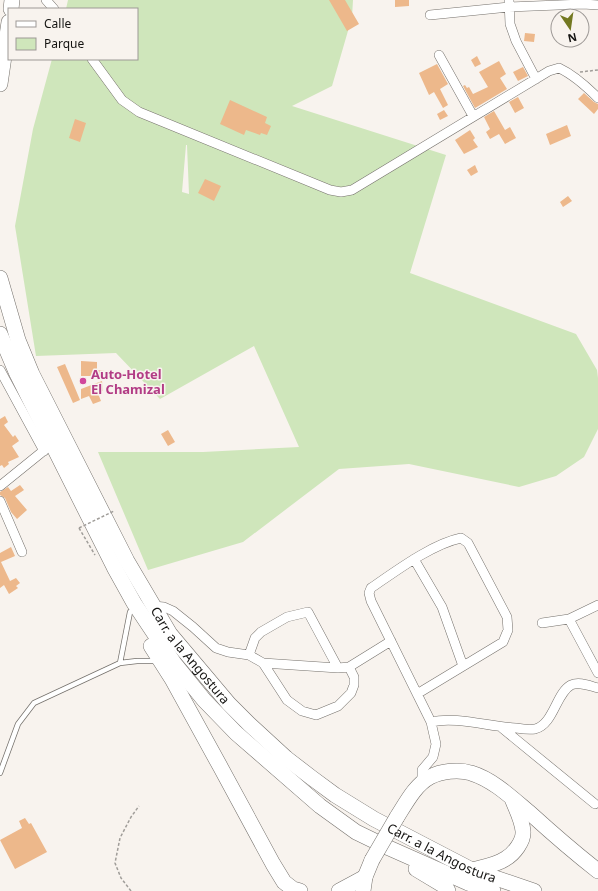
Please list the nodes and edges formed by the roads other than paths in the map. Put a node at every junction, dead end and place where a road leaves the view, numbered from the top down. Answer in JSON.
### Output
{"nodes":[{"id":1,"x":46,"y":0,"type":"edge"},
{"id":2,"x":509,"y":4,"type":"edge"},
{"id":3,"x":598,"y":5,"type":"edge"},
{"id":4,"x":53,"y":8,"type":"edge"},
{"id":5,"x":430,"y":15,"type":"dead end"},
{"id":6,"x":8,"y":29,"type":"edge"},
{"id":7,"x":439,"y":55,"type":"dead end"},
{"id":8,"x":93,"y":60,"type":"edge"},
{"id":9,"x":536,"y":79,"type":"junction"},
{"id":10,"x":0,"y":84,"type":"edge"},
{"id":11,"x":598,"y":98,"type":"edge"},
{"id":12,"x":473,"y":116,"type":"junction"},
{"id":13,"x":0,"y":278,"type":"edge"},
{"id":14,"x":0,"y":334,"type":"edge"},
{"id":15,"x":0,"y":370,"type":"edge"},
{"id":16,"x":47,"y":447,"type":"junction"},
{"id":17,"x":0,"y":486,"type":"edge"},
{"id":18,"x":0,"y":501,"type":"edge"},
{"id":19,"x":22,"y":552,"type":"dead end"},
{"id":20,"x":414,"y":559,"type":"junction"},
{"id":21,"x":114,"y":567,"type":"junction"},
{"id":22,"x":598,"y":605,"type":"edge"},
{"id":23,"x":154,"y":606,"type":"junction"},
{"id":24,"x":130,"y":612,"type":"junction"},
{"id":25,"x":569,"y":619,"type":"junction"},
{"id":26,"x":542,"y":623,"type":"dead end"},
{"id":27,"x":391,"y":641,"type":"junction"},
{"id":28,"x":249,"y":655,"type":"junction"},
{"id":29,"x":160,"y":660,"type":"junction"},
{"id":30,"x":120,"y":663,"type":"junction"},
{"id":31,"x":263,"y":663,"type":"junction"},
{"id":32,"x":463,"y":666,"type":"junction"},
{"id":33,"x":349,"y":667,"type":"junction"},
{"id":34,"x":338,"y":668,"type":"junction"},
{"id":35,"x":598,"y":673,"type":"edge"},
{"id":36,"x":598,"y":688,"type":"edge"},
{"id":37,"x":417,"y":694,"type":"junction"},
{"id":38,"x":431,"y":722,"type":"junction"},
{"id":39,"x":502,"y":728,"type":"junction"},
{"id":40,"x":0,"y":773,"type":"edge"},
{"id":41,"x":422,"y":783,"type":"junction"},
{"id":42,"x":512,"y":798,"type":"junction"},
{"id":43,"x":595,"y":804,"type":"dead end"},
{"id":44,"x":389,"y":848,"type":"junction"},
{"id":45,"x":472,"y":870,"type":"junction"},
{"id":46,"x":598,"y":871,"type":"edge"},
{"id":47,"x":364,"y":884,"type":"edge"},
{"id":48,"x":287,"y":886,"type":"edge"},
{"id":49,"x":300,"y":891,"type":"edge"},
{"id":50,"x":339,"y":891,"type":"edge"},
{"id":51,"x":448,"y":891,"type":"edge"},
{"id":52,"x":493,"y":891,"type":"edge"},
{"id":53,"x":534,"y":891,"type":"edge"}],
"edges":[{"from":1,"to":4,"type":"street"},
{"from":2,"to":3,"type":"street"},
{"from":2,"to":5,"type":"street"},
{"from":2,"to":9,"type":"street"},
{"from":6,"to":10,"type":"main road"},
{"from":7,"to":12,"type":"street"},
{"from":8,"to":12,"type":"street"},
{"from":9,"to":11,"type":"street"},
{"from":9,"to":12,"type":"street"},
{"from":13,"to":23,"type":"main road","name":"Carr. a la Angostura"},
{"from":14,"to":16,"type":"main road","name":"Carr. a la Angostura"},
{"from":15,"to":16,"type":"street"},
{"from":16,"to":17,"type":"street"},
{"from":16,"to":21,"type":"main road","name":"Carr. a la Angostura"},
{"from":18,"to":19,"type":"street"},
{"from":20,"to":27,"type":"street"},
{"from":20,"to":32,"type":"street"},
{"from":20,"to":32,"type":"street"},
{"from":21,"to":24,"type":"main road"},
{"from":21,"to":44,"type":"main road","name":"Carr. a la Angostura"},
{"from":22,"to":25,"type":"street"},
{"from":23,"to":28,"type":"street"},
{"from":23,"to":45,"type":"main road","name":"Carr. a la Angostura"},
{"from":24,"to":29,"type":"main road"},
{"from":24,"to":30,"type":"lane"},
{"from":25,"to":26,"type":"street"},
{"from":25,"to":35,"type":"street"},
{"from":27,"to":33,"type":"street"},
{"from":27,"to":37,"type":"street"},
{"from":28,"to":31,"type":"street"},
{"from":28,"to":34,"type":"street"},
{"from":29,"to":30,"type":"lane"},
{"from":29,"to":48,"type":"main road"},
{"from":30,"to":40,"type":"lane"},
{"from":31,"to":33,"type":"street"},
{"from":31,"to":34,"type":"street"},
{"from":32,"to":37,"type":"street"},
{"from":33,"to":34,"type":"street"},
{"from":36,"to":39,"type":"street"},
{"from":37,"to":38,"type":"street"},
{"from":38,"to":39,"type":"street"},
{"from":38,"to":41,"type":"street"},
{"from":39,"to":43,"type":"street"},
{"from":41,"to":42,"type":"main road"},
{"from":41,"to":47,"type":"main road","bridge":true},
{"from":42,"to":45,"type":"main road"},
{"from":42,"to":46,"type":"main road"},
{"from":44,"to":51,"type":"main road"},
{"from":44,"to":52,"type":"main road","name":"Carr. a la Angostura"},
{"from":45,"to":53,"type":"main road","name":"Carr. a la Angostura"},
{"from":47,"to":50,"type":"main road"},
{"from":48,"to":49,"type":"main road"}]}
